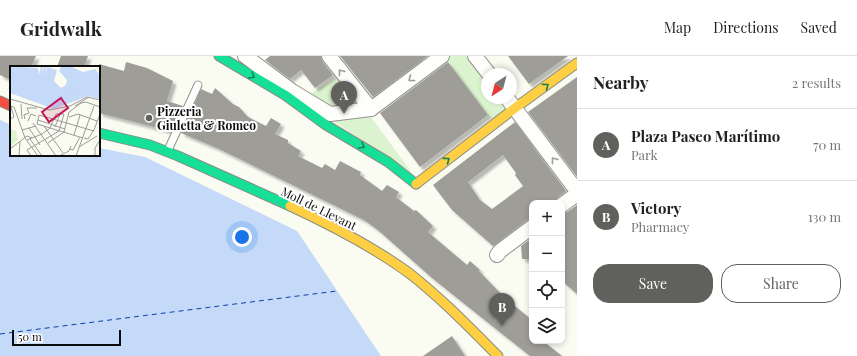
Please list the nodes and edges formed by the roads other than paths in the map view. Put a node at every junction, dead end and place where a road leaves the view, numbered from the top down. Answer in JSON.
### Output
{"nodes":[{"id":1,"x":219,"y":56,"type":"edge"},
{"id":2,"x":329,"y":56,"type":"edge"},
{"id":3,"x":442,"y":56,"type":"edge"},
{"id":4,"x":475,"y":56,"type":"edge"},
{"id":5,"x":253,"y":58,"type":"edge"},
{"id":6,"x":577,"y":63,"type":"edge"},
{"id":7,"x":484,"y":68,"type":"edge"},
{"id":8,"x":198,"y":84,"type":"dead end"},
{"id":9,"x":517,"y":99,"type":"edge"},
{"id":10,"x":0,"y":101,"type":"edge"},
{"id":11,"x":510,"y":104,"type":"edge"},
{"id":12,"x":512,"y":104,"type":"edge"},
{"id":13,"x":10,"y":106,"type":"edge"},
{"id":14,"x":371,"y":109,"type":"junction"},
{"id":15,"x":100,"y":133,"type":"edge"},
{"id":16,"x":167,"y":152,"type":"junction"},
{"id":17,"x":577,"y":192,"type":"edge"},
{"id":18,"x":565,"y":202,"type":"edge"},
{"id":19,"x":529,"y":229,"type":"edge"},
{"id":20,"x":497,"y":255,"type":"dead end"},
{"id":21,"x":498,"y":356,"type":"edge"}],
"edges":[{"from":1,"to":11,"type":"street","one_way":true},
{"from":14,"to":2,"type":"street","one_way":true},
{"from":3,"to":14,"type":"street","one_way":true},
{"from":4,"to":7,"type":"street"},
{"from":5,"to":14,"type":"street"},
{"from":9,"to":6,"type":"street","one_way":true},
{"from":8,"to":16,"type":"lane"},
{"from":10,"to":13,"type":"street"},
{"from":17,"to":12,"type":"street","one_way":true},
{"from":15,"to":16,"type":"street","name":"Moll de Llevant"},
{"from":16,"to":21,"type":"street","name":"Moll de Llevant"},
{"from":17,"to":18,"type":"street"},
{"from":19,"to":20,"type":"street"}]}
